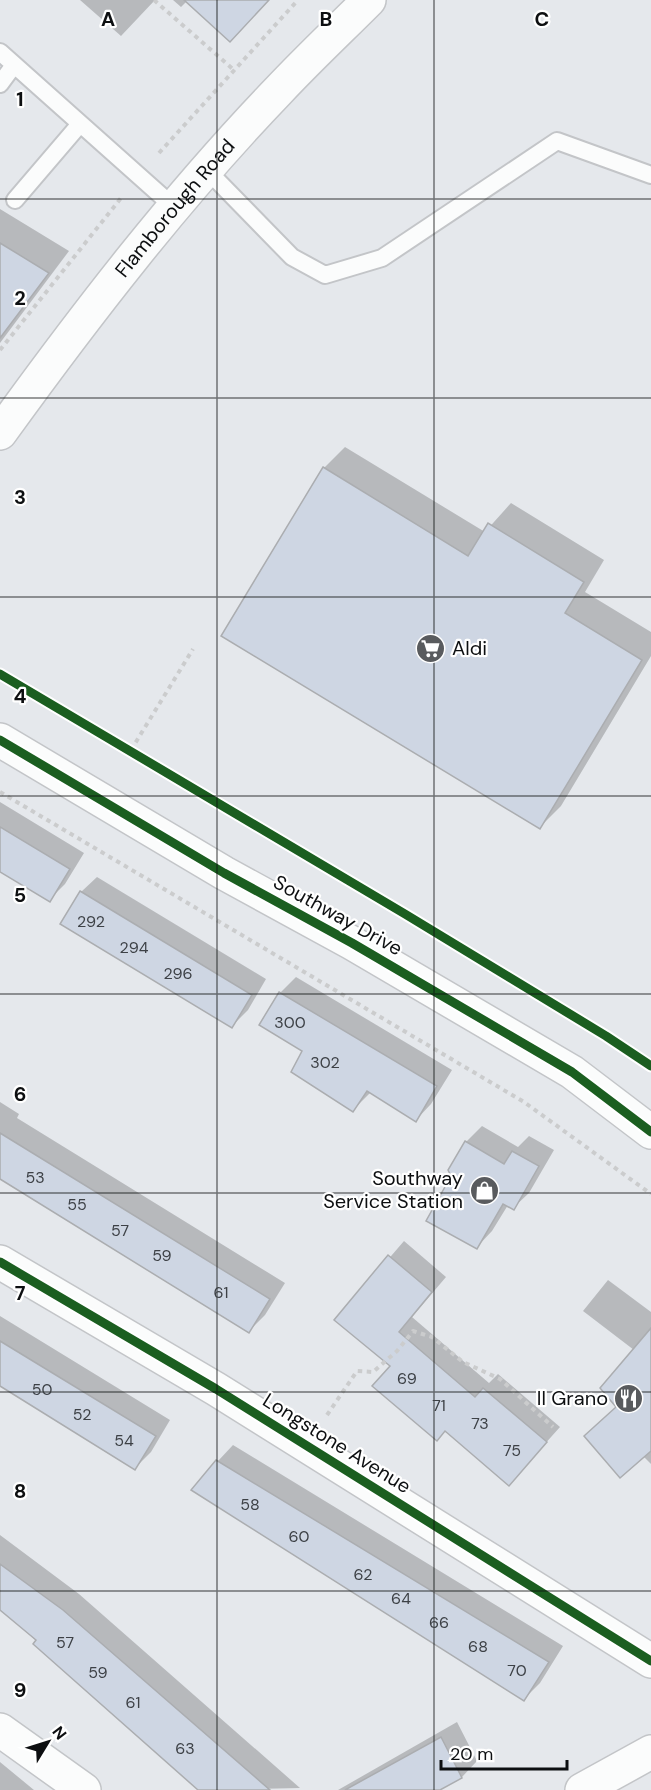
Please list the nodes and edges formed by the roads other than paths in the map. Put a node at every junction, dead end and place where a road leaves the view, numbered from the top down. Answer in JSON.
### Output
{"nodes":[{"id":1,"x":369,"y":0,"type":"edge"},
{"id":2,"x":0,"y":52,"type":"edge"},
{"id":3,"x":14,"y":64,"type":"junction"},
{"id":4,"x":0,"y":84,"type":"edge"},
{"id":5,"x":80,"y":124,"type":"junction"},
{"id":6,"x":207,"y":170,"type":"junction"},
{"id":7,"x":651,"y":175,"type":"edge"},
{"id":8,"x":15,"y":200,"type":"dead end"},
{"id":9,"x":175,"y":208,"type":"junction"},
{"id":10,"x":0,"y":433,"type":"edge"},
{"id":11,"x":0,"y":740,"type":"edge"},
{"id":12,"x":651,"y":1132,"type":"edge"},
{"id":13,"x":0,"y":1262,"type":"edge"},
{"id":14,"x":651,"y":1661,"type":"edge"},
{"id":15,"x":0,"y":1730,"type":"edge"},
{"id":16,"x":651,"y":1752,"type":"edge"},
{"id":17,"x":84,"y":1790,"type":"edge"},
{"id":18,"x":582,"y":1790,"type":"edge"}],
"edges":[{"from":1,"to":6,"type":"street","name":"Flamborough Road"},
{"from":2,"to":3,"type":"lane"},
{"from":3,"to":4,"type":"lane"},
{"from":3,"to":5,"type":"lane"},
{"from":5,"to":8,"type":"lane"},
{"from":5,"to":9,"type":"lane"},
{"from":6,"to":7,"type":"lane"},
{"from":6,"to":9,"type":"street","name":"Flamborough Road"},
{"from":9,"to":10,"type":"street","name":"Flamborough Road"},
{"from":11,"to":12,"type":"street","name":"Southway Drive"},
{"from":13,"to":14,"type":"street","name":"Longstone Avenue"},
{"from":15,"to":17,"type":"street"},
{"from":16,"to":18,"type":"street"}]}
